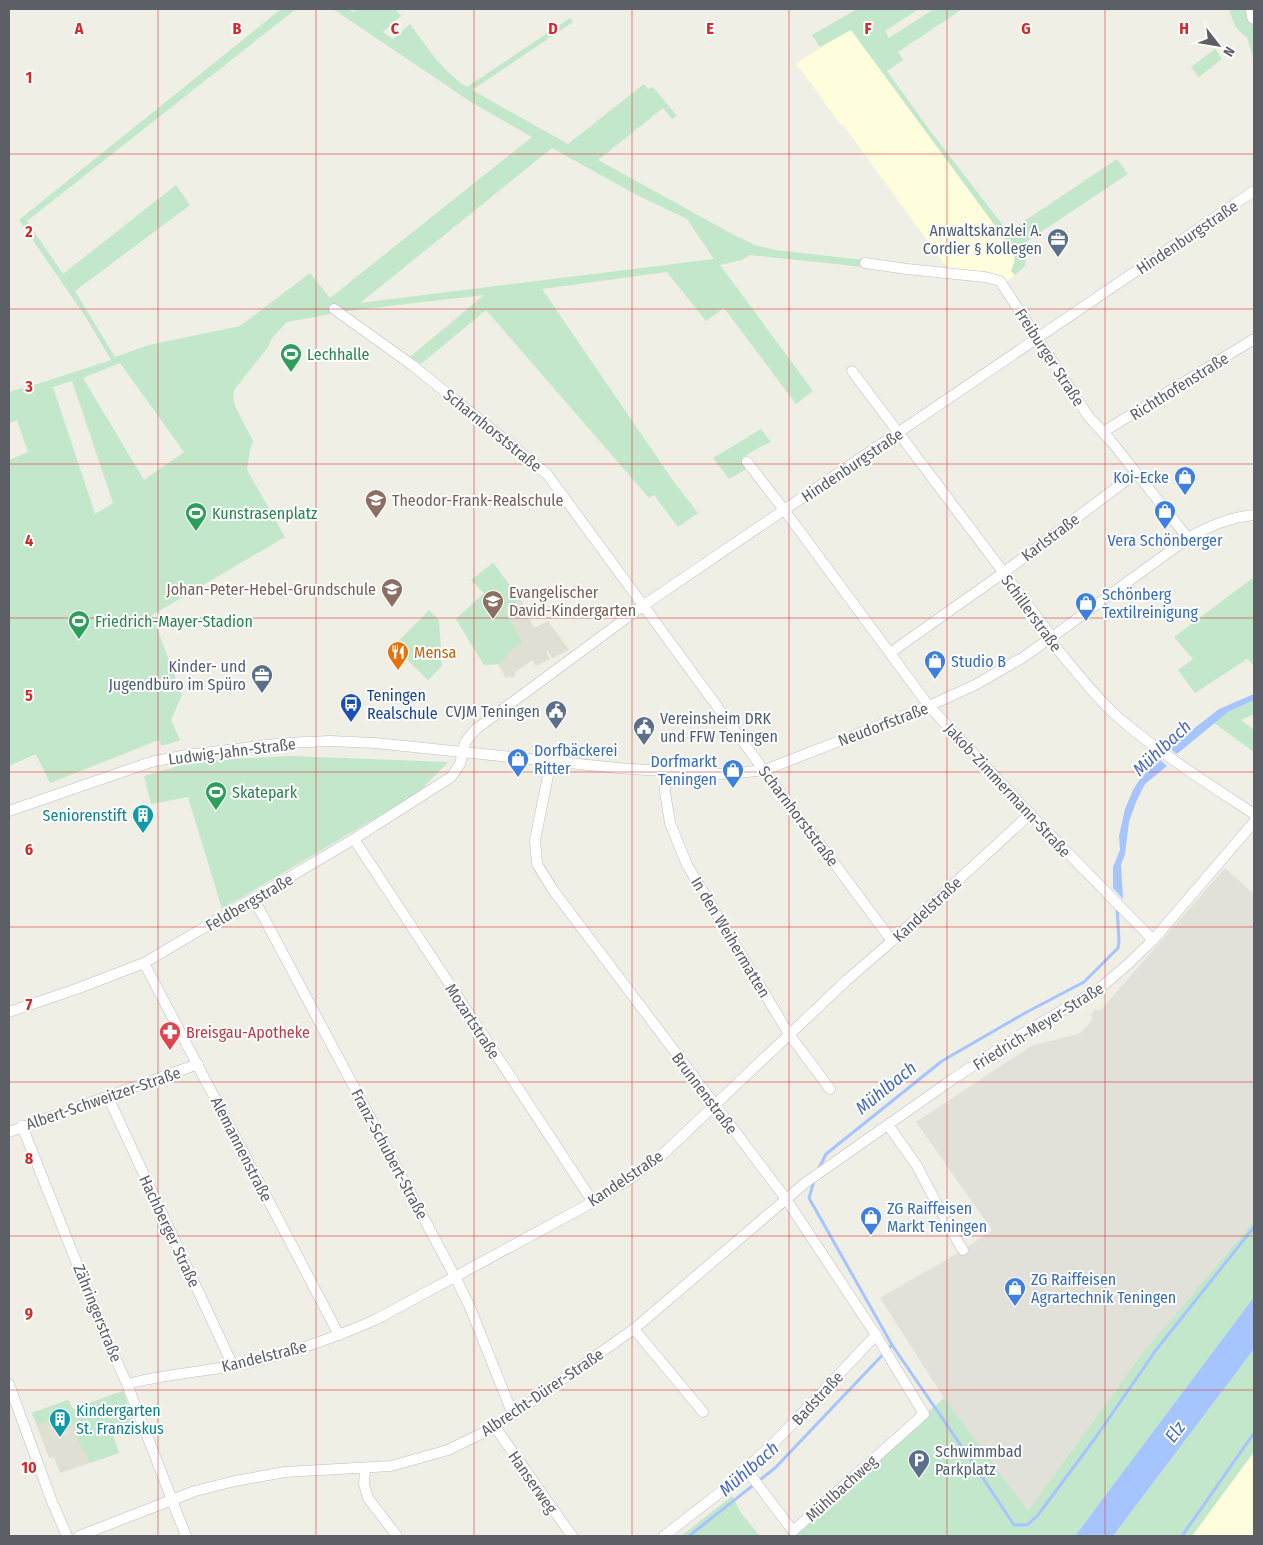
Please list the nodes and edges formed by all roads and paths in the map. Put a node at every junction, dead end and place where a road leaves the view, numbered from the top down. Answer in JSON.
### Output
{"nodes":[{"id":1,"x":1253,"y":9,"type":"edge"},
{"id":2,"x":1254,"y":17,"type":"edge"},
{"id":3,"x":1254,"y":192,"type":"edge"},
{"id":4,"x":865,"y":263,"type":"dead end"},
{"id":5,"x":334,"y":309,"type":"dead end"},
{"id":6,"x":1037,"y":338,"type":"junction"},
{"id":7,"x":1254,"y":339,"type":"edge"},
{"id":8,"x":852,"y":371,"type":"dead end"},
{"id":9,"x":1103,"y":432,"type":"junction"},
{"id":10,"x":898,"y":433,"type":"junction"},
{"id":11,"x":747,"y":462,"type":"dead end"},
{"id":12,"x":1136,"y":473,"type":"junction"},
{"id":13,"x":785,"y":511,"type":"junction"},
{"id":14,"x":1254,"y":515,"type":"edge"},
{"id":15,"x":1188,"y":538,"type":"junction"},
{"id":16,"x":1003,"y":572,"type":"junction"},
{"id":17,"x":644,"y":605,"type":"junction"},
{"id":18,"x":1052,"y":637,"type":"junction"},
{"id":19,"x":890,"y":652,"type":"junction"},
{"id":20,"x":929,"y":706,"type":"junction"},
{"id":21,"x":463,"y":752,"type":"junction"},
{"id":22,"x":551,"y":762,"type":"junction"},
{"id":23,"x":764,"y":770,"type":"junction"},
{"id":24,"x":665,"y":772,"type":"junction"},
{"id":25,"x":9,"y":811,"type":"edge"},
{"id":26,"x":1030,"y":814,"type":"junction"},
{"id":27,"x":1254,"y":821,"type":"edge"},
{"id":28,"x":354,"y":840,"type":"junction"},
{"id":29,"x":254,"y":899,"type":"junction"},
{"id":30,"x":1153,"y":940,"type":"junction"},
{"id":31,"x":892,"y":941,"type":"junction"},
{"id":32,"x":144,"y":963,"type":"junction"},
{"id":33,"x":9,"y":1012,"type":"edge"},
{"id":34,"x":789,"y":1034,"type":"junction"},
{"id":35,"x":198,"y":1064,"type":"junction"},
{"id":36,"x":830,"y":1089,"type":"dead end"},
{"id":37,"x":108,"y":1096,"type":"junction"},
{"id":38,"x":714,"y":1105,"type":"junction"},
{"id":39,"x":22,"y":1126,"type":"junction"},
{"id":40,"x":888,"y":1126,"type":"junction"},
{"id":41,"x":9,"y":1132,"type":"edge"},
{"id":42,"x":786,"y":1199,"type":"junction"},
{"id":43,"x":593,"y":1202,"type":"junction"},
{"id":44,"x":963,"y":1250,"type":"dead end"},
{"id":45,"x":455,"y":1277,"type":"junction"},
{"id":46,"x":634,"y":1329,"type":"junction"},
{"id":47,"x":339,"y":1335,"type":"junction"},
{"id":48,"x":876,"y":1335,"type":"junction"},
{"id":49,"x":233,"y":1366,"type":"junction"},
{"id":50,"x":9,"y":1384,"type":"edge"},
{"id":51,"x":127,"y":1384,"type":"junction"},
{"id":52,"x":12,"y":1404,"type":"edge"},
{"id":53,"x":703,"y":1412,"type":"dead end"},
{"id":54,"x":924,"y":1414,"type":"joint"},
{"id":55,"x":513,"y":1415,"type":"junction"},
{"id":56,"x":495,"y":1427,"type":"junction"},
{"id":57,"x":365,"y":1468,"type":"junction"},
{"id":58,"x":749,"y":1473,"type":"junction"},
{"id":59,"x":171,"y":1500,"type":"junction"},
{"id":60,"x":67,"y":1536,"type":"edge"},
{"id":61,"x":79,"y":1536,"type":"edge"},
{"id":62,"x":186,"y":1536,"type":"edge"},
{"id":63,"x":397,"y":1536,"type":"edge"},
{"id":64,"x":572,"y":1536,"type":"edge"},
{"id":65,"x":664,"y":1536,"type":"edge"}],
"edges":[{"from":1,"to":2,"type":"main road"},
{"from":3,"to":6,"type":"street","name":"Hindenburgstraße"},
{"from":4,"to":6,"type":"street","name":"Freiburger Straße"},
{"from":5,"to":17,"type":"street","name":"Scharnhorststraße"},
{"from":6,"to":9,"type":"street","name":"Freiburger Straße"},
{"from":6,"to":10,"type":"street","name":"Hindenburgstraße"},
{"from":7,"to":9,"type":"street","name":"Richthofenstraße"},
{"from":8,"to":10,"type":"street","name":"Schillerstraße"},
{"from":9,"to":12,"type":"street","name":"Freiburger Straße"},
{"from":10,"to":13,"type":"street","name":"Hindenburgstraße"},
{"from":10,"to":16,"type":"street","name":"Schillerstraße"},
{"from":11,"to":13,"type":"street","name":"Jakob-Zimmermann-Straße"},
{"from":12,"to":15,"type":"street","name":"Freiburger Straße"},
{"from":12,"to":16,"type":"street","name":"Karlstraße"},
{"from":13,"to":17,"type":"street","name":"Hindenburgstraße"},
{"from":13,"to":19,"type":"street","name":"Jakob-Zimmermann-Straße"},
{"from":14,"to":15,"type":"street","name":"Neudorfstraße"},
{"from":15,"to":18,"type":"street","name":"Neudorfstraße"},
{"from":16,"to":18,"type":"street","name":"Schillerstraße"},
{"from":16,"to":19,"type":"street","name":"Karlstraße"},
{"from":17,"to":21,"type":"street","name":"Hindenburgstraße"},
{"from":17,"to":23,"type":"street","name":"Scharnhorststraße"},
{"from":18,"to":20,"type":"street","name":"Neudorfstraße"},
{"from":18,"to":27,"type":"street","name":"Schillerstraße"},
{"from":19,"to":20,"type":"street","name":"Jakob-Zimmermann-Straße"},
{"from":20,"to":23,"type":"street","name":"Neudorfstraße"},
{"from":20,"to":26,"type":"street","name":"Jakob-Zimmermann-Straße"},
{"from":21,"to":22,"type":"street","name":"Neudorfstraße"},
{"from":21,"to":25,"type":"street","name":"Ludwig-Jahn-Straße"},
{"from":21,"to":28,"type":"street","name":"Feldbergstraße"},
{"from":22,"to":24,"type":"street","name":"Neudorfstraße"},
{"from":22,"to":38,"type":"street","name":"Brunnenstraße"},
{"from":23,"to":24,"type":"street","name":"Neudorfstraße"},
{"from":23,"to":31,"type":"street","name":"Scharnhorststraße"},
{"from":24,"to":34,"type":"street","name":"In den Weihermatten"},
{"from":26,"to":30,"type":"street","name":"Jakob-Zimmermann-Straße"},
{"from":26,"to":31,"type":"street","name":"Kandelstraße"},
{"from":27,"to":30,"type":"street","name":"Friedrich-Meyer-Straße"},
{"from":28,"to":29,"type":"street","name":"Feldbergstraße"},
{"from":28,"to":43,"type":"street","name":"Mozartstraße"},
{"from":29,"to":32,"type":"street","name":"Feldbergstraße"},
{"from":29,"to":45,"type":"street","name":"Franz-Schubert-Straße"},
{"from":30,"to":40,"type":"street","name":"Friedrich-Meyer-Straße"},
{"from":31,"to":34,"type":"street","name":"Kandelstraße"},
{"from":32,"to":33,"type":"street","name":"Feldbergstraße"},
{"from":32,"to":35,"type":"street","name":"Alemannenstraße"},
{"from":34,"to":36,"type":"street","name":"In den Weihermatten"},
{"from":34,"to":38,"type":"street","name":"Kandelstraße"},
{"from":35,"to":37,"type":"street","name":"Albert-Schweitzer-Straße"},
{"from":35,"to":47,"type":"street","name":"Alemannenstraße"},
{"from":37,"to":39,"type":"street","name":"Albert-Schweitzer-Straße"},
{"from":37,"to":49,"type":"street","name":"Hachberger Straße"},
{"from":38,"to":42,"type":"street","name":"Brunnenstraße"},
{"from":38,"to":43,"type":"street","name":"Kandelstraße"},
{"from":39,"to":41,"type":"street","name":"Albert-Schweitzer-Straße"},
{"from":39,"to":51,"type":"street","name":"Zähringerstraße"},
{"from":40,"to":42,"type":"street","name":"Friedrich-Meyer-Straße"},
{"from":40,"to":44,"type":"street"},
{"from":42,"to":46,"type":"street","name":"Albrecht-Dürer-Straße"},
{"from":42,"to":48,"type":"street","name":"Brunnenstraße"},
{"from":43,"to":45,"type":"street","name":"Kandelstraße"},
{"from":45,"to":47,"type":"street","name":"Kandelstraße"},
{"from":45,"to":55,"type":"street","name":"Franz-Schubert-Straße"},
{"from":46,"to":53,"type":"street"},
{"from":46,"to":55,"type":"street","name":"Albrecht-Dürer-Straße"},
{"from":47,"to":49,"type":"street","name":"Kandelstraße"},
{"from":48,"to":54,"type":"street","name":"Brunnenstraße"},
{"from":48,"to":58,"type":"street","name":"Badstraße"},
{"from":49,"to":51,"type":"street","name":"Kandelstraße"},
{"from":50,"to":52,"type":"street"},
{"from":51,"to":59,"type":"street","name":"Zähringerstraße"},
{"from":52,"to":60,"type":"street"},
{"from":54,"to":58,"type":"street","name":"Mühlbachweg"},
{"from":55,"to":56,"type":"street","name":"Albrecht-Dürer-Straße"},
{"from":56,"to":57,"type":"street","name":"Albrecht-Dürer-Straße"},
{"from":56,"to":64,"type":"street","name":"Hanserweg"},
{"from":57,"to":59,"type":"street","name":"Albrecht-Dürer-Straße"},
{"from":57,"to":63,"type":"street"},
{"from":58,"to":65,"type":"street","name":"Badstraße"},
{"from":59,"to":61,"type":"street","name":"Albrecht-Dürer-Straße"},
{"from":59,"to":62,"type":"street","name":"Zähringerstraße"}]}
